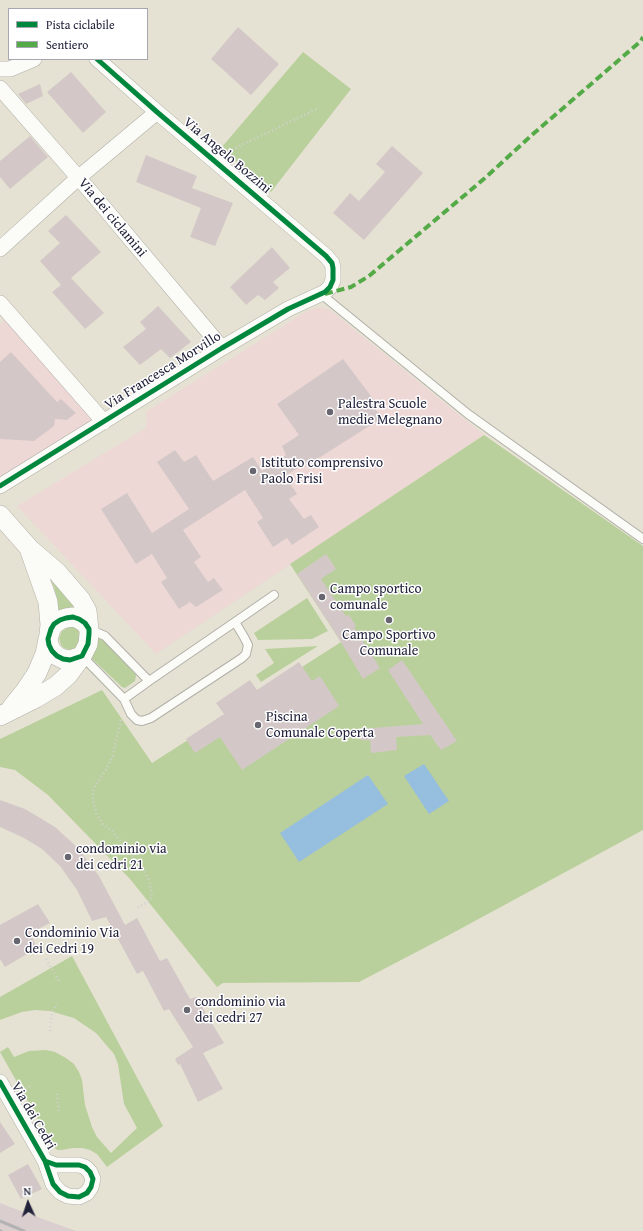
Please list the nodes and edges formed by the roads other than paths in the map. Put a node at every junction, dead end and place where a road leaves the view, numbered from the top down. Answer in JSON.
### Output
{"nodes":[{"id":1,"x":32,"y":60,"type":"edge"},
{"id":2,"x":98,"y":60,"type":"edge"},
{"id":3,"x":0,"y":69,"type":"edge"},
{"id":4,"x":0,"y":88,"type":"edge"},
{"id":5,"x":157,"y":112,"type":"junction"},
{"id":6,"x":78,"y":178,"type":"junction"},
{"id":7,"x":0,"y":249,"type":"edge"},
{"id":8,"x":334,"y":276,"type":"joint"},
{"id":9,"x":321,"y":294,"type":"junction"},
{"id":10,"x":0,"y":303,"type":"edge"},
{"id":11,"x":222,"y":348,"type":"junction"},
{"id":12,"x":104,"y":422,"type":"junction"},
{"id":13,"x":0,"y":486,"type":"edge"},
{"id":14,"x":0,"y":515,"type":"edge"},
{"id":15,"x":643,"y":539,"type":"edge"},
{"id":16,"x":30,"y":549,"type":"junction"},
{"id":17,"x":274,"y":595,"type":"dead end"},
{"id":18,"x":235,"y":622,"type":"junction"},
{"id":19,"x":89,"y":629,"type":"junction"},
{"id":20,"x":48,"y":636,"type":"junction"},
{"id":21,"x":82,"y":656,"type":"junction"},
{"id":22,"x":149,"y":681,"type":"junction"},
{"id":23,"x":124,"y":699,"type":"junction"},
{"id":24,"x":3,"y":714,"type":"edge"},
{"id":25,"x":0,"y":1082,"type":"edge"},
{"id":26,"x":45,"y":1161,"type":"dead end"}],
"edges":[{"from":1,"to":3,"type":"street"},
{"from":2,"to":5,"type":"street","name":"Via Angelo Bozzini"},
{"from":4,"to":6,"type":"street","name":"Via dei ciclamini"},
{"from":5,"to":6,"type":"street"},
{"from":5,"to":8,"type":"street","name":"Via Angelo Bozzini"},
{"from":6,"to":7,"type":"street"},
{"from":6,"to":11,"type":"street","name":"Via dei ciclamini"},
{"from":8,"to":9,"type":"street","name":"Via Francesca Morvillo"},
{"from":9,"to":11,"type":"street","name":"Via Francesca Morvillo"},
{"from":9,"to":15,"type":"lane"},
{"from":10,"to":12,"type":"street"},
{"from":11,"to":12,"type":"street","name":"Via Francesca Morvillo"},
{"from":12,"to":13,"type":"street","name":"Via Francesca Morvillo"},
{"from":14,"to":16,"type":"street"},
{"from":16,"to":19,"type":"street"},
{"from":16,"to":20,"type":"street"},
{"from":17,"to":18,"type":"lane"},
{"from":18,"to":22,"type":"lane"},
{"from":18,"to":23,"type":"lane"},
{"from":19,"to":20,"type":"street"},
{"from":19,"to":21,"type":"street"},
{"from":19,"to":22,"type":"lane"},
{"from":20,"to":21,"type":"street"},
{"from":20,"to":24,"type":"street"},
{"from":21,"to":23,"type":"lane"},
{"from":21,"to":24,"type":"street"},
{"from":22,"to":23,"type":"lane"},
{"from":25,"to":26,"type":"street","name":"Via dei Cedri"}]}
